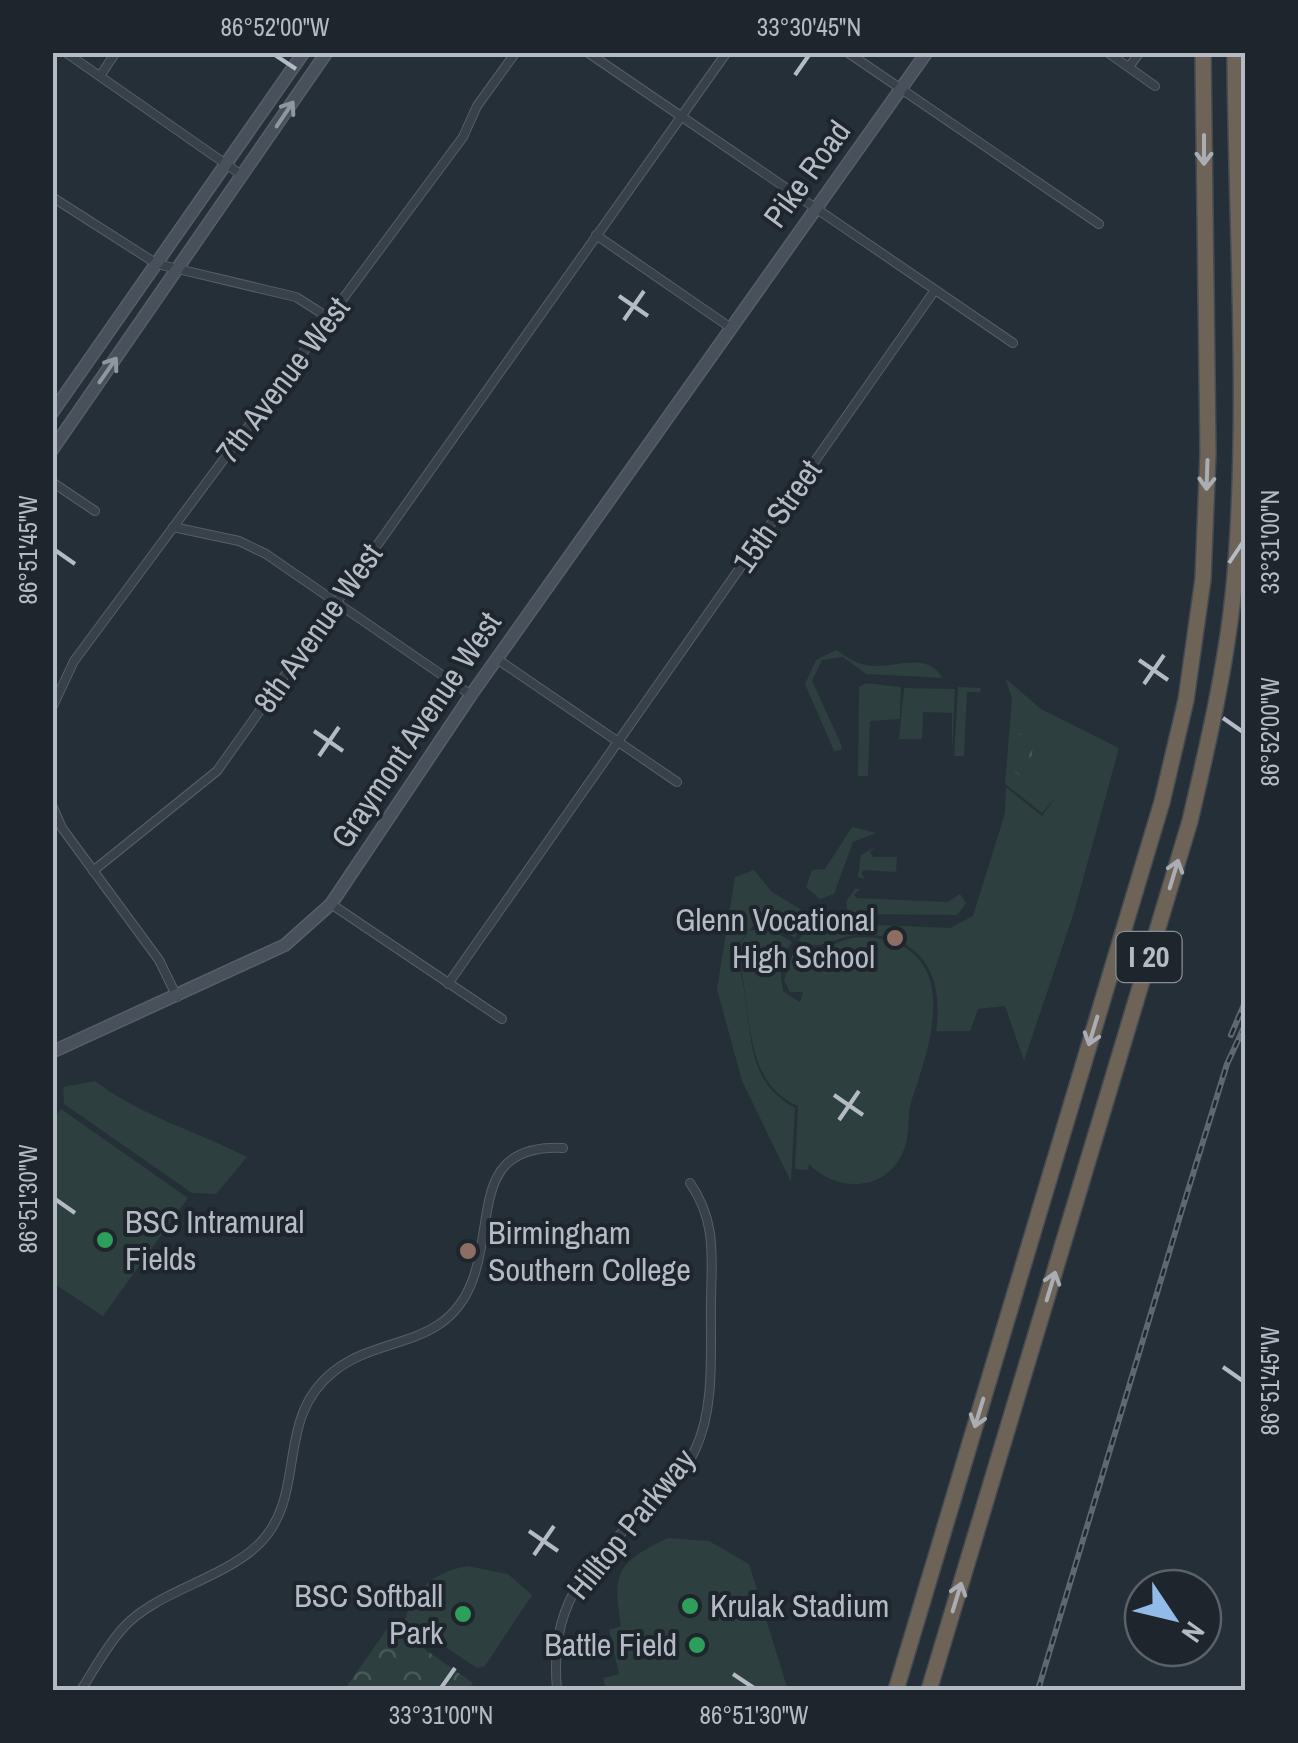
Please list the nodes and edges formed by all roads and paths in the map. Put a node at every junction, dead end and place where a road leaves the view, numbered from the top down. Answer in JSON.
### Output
{"nodes":[{"id":1,"x":65,"y":52,"type":"edge"},
{"id":2,"x":116,"y":52,"type":"edge"},
{"id":3,"x":304,"y":52,"type":"edge"},
{"id":4,"x":327,"y":52,"type":"edge"},
{"id":5,"x":516,"y":52,"type":"edge"},
{"id":6,"x":586,"y":52,"type":"edge"},
{"id":7,"x":727,"y":52,"type":"edge"},
{"id":8,"x":847,"y":52,"type":"edge"},
{"id":9,"x":928,"y":52,"type":"edge"},
{"id":10,"x":1107,"y":52,"type":"edge"},
{"id":11,"x":1140,"y":52,"type":"edge"},
{"id":12,"x":1203,"y":52,"type":"edge"},
{"id":13,"x":1235,"y":52,"type":"edge"},
{"id":14,"x":1129,"y":67,"type":"junction"},
{"id":15,"x":100,"y":76,"type":"junction"},
{"id":16,"x":1155,"y":86,"type":"dead end"},
{"id":17,"x":901,"y":90,"type":"junction"},
{"id":18,"x":681,"y":116,"type":"junction"},
{"id":19,"x":226,"y":164,"type":"junction"},
{"id":20,"x":243,"y":176,"type":"junction"},
{"id":21,"x":52,"y":197,"type":"edge"},
{"id":22,"x":816,"y":208,"type":"junction"},
{"id":23,"x":1099,"y":224,"type":"dead end"},
{"id":24,"x":596,"y":234,"type":"junction"},
{"id":25,"x":157,"y":264,"type":"junction"},
{"id":26,"x":180,"y":266,"type":"junction"},
{"id":27,"x":936,"y":290,"type":"junction"},
{"id":28,"x":329,"y":318,"type":"junction"},
{"id":29,"x":731,"y":328,"type":"junction"},
{"id":30,"x":1013,"y":343,"type":"dead end"},
{"id":31,"x":52,"y":413,"type":"edge"},
{"id":32,"x":52,"y":450,"type":"edge"},
{"id":33,"x":52,"y":482,"type":"edge"},
{"id":34,"x":95,"y":511,"type":"dead end"},
{"id":35,"x":173,"y":527,"type":"junction"},
{"id":36,"x":336,"y":602,"type":"junction"},
{"id":37,"x":497,"y":659,"type":"junction"},
{"id":38,"x":472,"y":695,"type":"junction"},
{"id":39,"x":52,"y":708,"type":"edge"},
{"id":40,"x":618,"y":742,"type":"junction"},
{"id":41,"x":677,"y":782,"type":"dead end"},
{"id":42,"x":52,"y":805,"type":"edge"},
{"id":43,"x":93,"y":871,"type":"junction"},
{"id":44,"x":331,"y":904,"type":"junction"},
{"id":45,"x":448,"y":984,"type":"junction"},
{"id":46,"x":177,"y":997,"type":"junction"},
{"id":47,"x":502,"y":1019,"type":"dead end"},
{"id":48,"x":52,"y":1052,"type":"edge"},
{"id":49,"x":563,"y":1148,"type":"dead end"},
{"id":50,"x":690,"y":1183,"type":"dead end"},
{"id":51,"x":80,"y":1690,"type":"edge"},
{"id":52,"x":557,"y":1690,"type":"edge"},
{"id":53,"x":896,"y":1690,"type":"edge"},
{"id":54,"x":929,"y":1690,"type":"edge"}],
"edges":[{"from":1,"to":15,"type":"street"},
{"from":2,"to":15,"type":"street"},
{"from":3,"to":19,"type":"street"},
{"from":20,"to":4,"type":"street","one_way":true},
{"from":5,"to":28,"type":"street","name":"7th Avenue West"},
{"from":6,"to":18,"type":"street"},
{"from":7,"to":18,"type":"street","name":"8th Avenue West"},
{"from":8,"to":17,"type":"street"},
{"from":9,"to":17,"type":"street","name":"Pike Road"},
{"from":10,"to":14,"type":"street"},
{"from":11,"to":14,"type":"street"},
{"from":12,"to":53,"type":"highway","number":"I 20","one_way":true},
{"from":54,"to":13,"type":"highway","number":"I 20","one_way":true},
{"from":14,"to":16,"type":"street"},
{"from":15,"to":19,"type":"street"},
{"from":17,"to":22,"type":"street","name":"Pike Road"},
{"from":17,"to":23,"type":"street"},
{"from":18,"to":22,"type":"street"},
{"from":18,"to":24,"type":"street","name":"8th Avenue West"},
{"from":19,"to":20,"type":"street"},
{"from":19,"to":25,"type":"street"},
{"from":20,"to":26,"type":"street"},
{"from":21,"to":25,"type":"street"},
{"from":22,"to":27,"type":"street"},
{"from":22,"to":29,"type":"street","name":"Pike Road"},
{"from":24,"to":29,"type":"street"},
{"from":24,"to":36,"type":"street","name":"8th Avenue West"},
{"from":25,"to":26,"type":"street"},
{"from":25,"to":31,"type":"street"},
{"from":26,"to":28,"type":"street"},
{"from":32,"to":26,"type":"street","one_way":true},
{"from":27,"to":30,"type":"street"},
{"from":27,"to":40,"type":"street","name":"15th Street"},
{"from":28,"to":35,"type":"street","name":"7th Avenue West"},
{"from":29,"to":37,"type":"street","name":"Graymont Avenue West"},
{"from":33,"to":34,"type":"street"},
{"from":35,"to":36,"type":"street"},
{"from":35,"to":39,"type":"street","name":"7th Avenue West"},
{"from":36,"to":38,"type":"street"},
{"from":36,"to":43,"type":"street","name":"8th Avenue West"},
{"from":37,"to":38,"type":"street","name":"Graymont Avenue West"},
{"from":37,"to":40,"type":"street"},
{"from":38,"to":44,"type":"street","name":"Graymont Avenue West"},
{"from":40,"to":41,"type":"street"},
{"from":40,"to":45,"type":"street","name":"15th Street"},
{"from":42,"to":43,"type":"street"},
{"from":43,"to":46,"type":"street"},
{"from":44,"to":45,"type":"street"},
{"from":44,"to":46,"type":"street","name":"Graymont Avenue West"},
{"from":45,"to":47,"type":"street"},
{"from":46,"to":48,"type":"street","name":"Graymont Avenue West"},
{"from":49,"to":51,"type":"street"},
{"from":50,"to":52,"type":"street","name":"Hilltop Parkway"}]}
